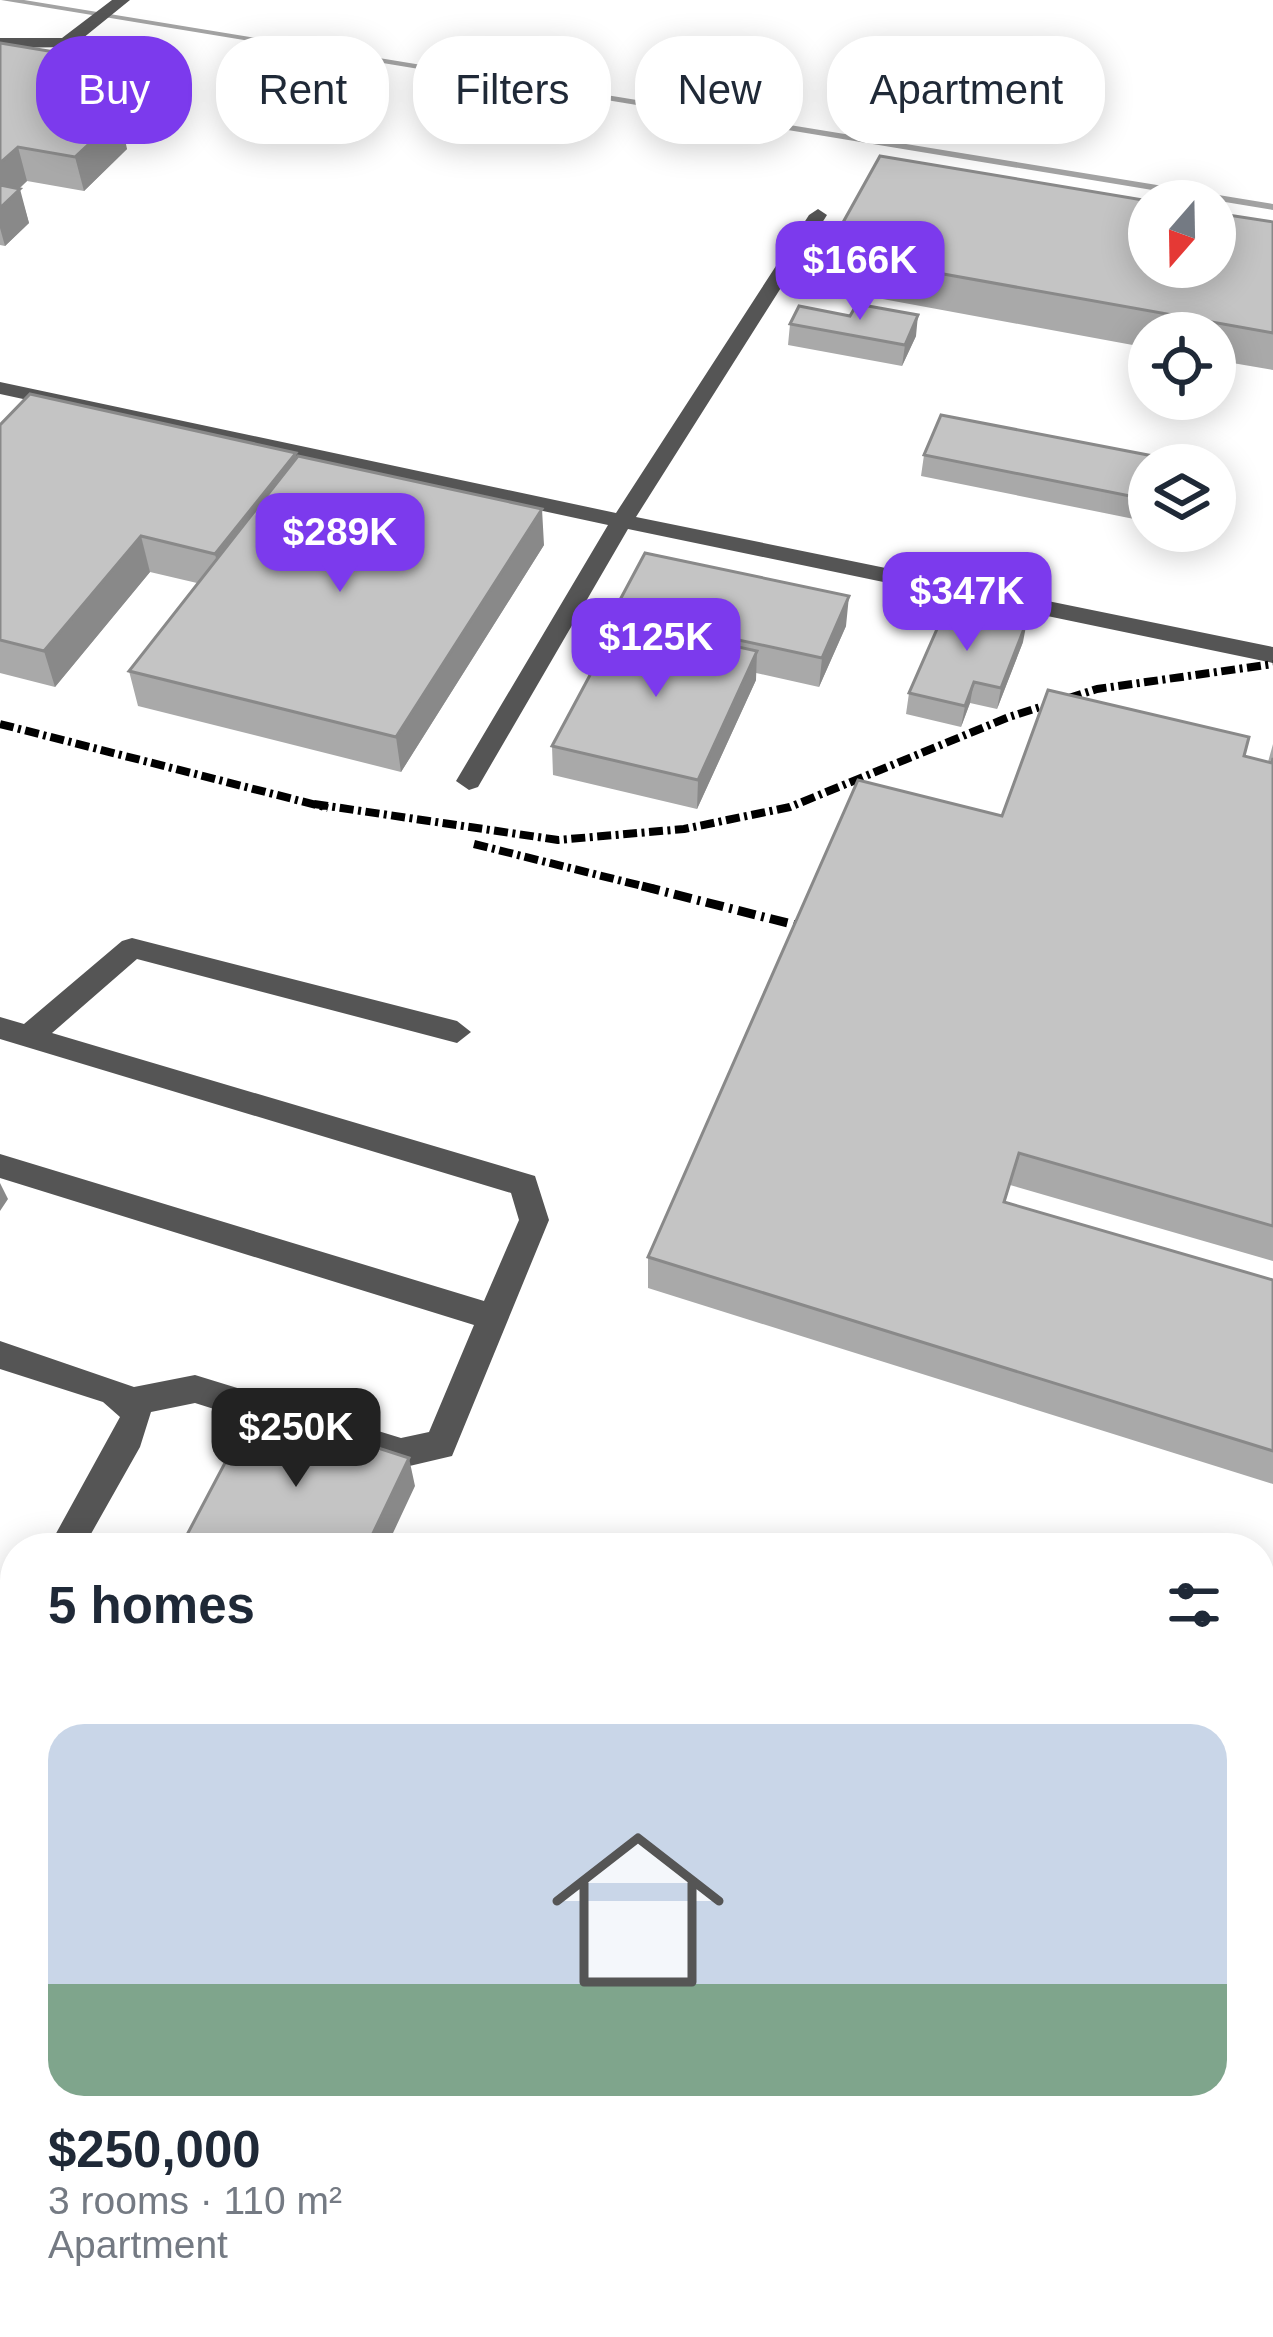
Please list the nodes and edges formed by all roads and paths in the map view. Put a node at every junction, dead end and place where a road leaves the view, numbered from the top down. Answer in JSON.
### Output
{"nodes":[{"id":1,"x":119,"y":3,"type":"edge"},
{"id":2,"x":0,"y":43,"type":"edge"},
{"id":3,"x":818,"y":215,"type":"dead end"},
{"id":4,"x":0,"y":388,"type":"edge"},
{"id":5,"x":622,"y":521,"type":"junction"},
{"id":6,"x":1273,"y":655,"type":"edge"},
{"id":7,"x":469,"y":781,"type":"dead end"},
{"id":8,"x":14,"y":1032,"type":"edge"},
{"id":9,"x":457,"y":1032,"type":"dead end"},
{"id":10,"x":0,"y":1166,"type":"edge"},
{"id":11,"x":493,"y":1317,"type":"junction"},
{"id":12,"x":0,"y":1355,"type":"edge"},
{"id":13,"x":131,"y":1402,"type":"junction"},
{"id":14,"x":74,"y":1533,"type":"edge"}],
"edges":[{"from":1,"to":2,"type":"lane"},
{"from":3,"to":5,"type":"lane"},
{"from":4,"to":5,"type":"lane"},
{"from":5,"to":6,"type":"lane"},
{"from":5,"to":7,"type":"lane"},
{"from":8,"to":9,"type":"lane"},
{"from":8,"to":11,"type":"lane"},
{"from":10,"to":11,"type":"lane"},
{"from":11,"to":13,"type":"lane"},
{"from":12,"to":13,"type":"lane"},
{"from":13,"to":14,"type":"lane"}]}
